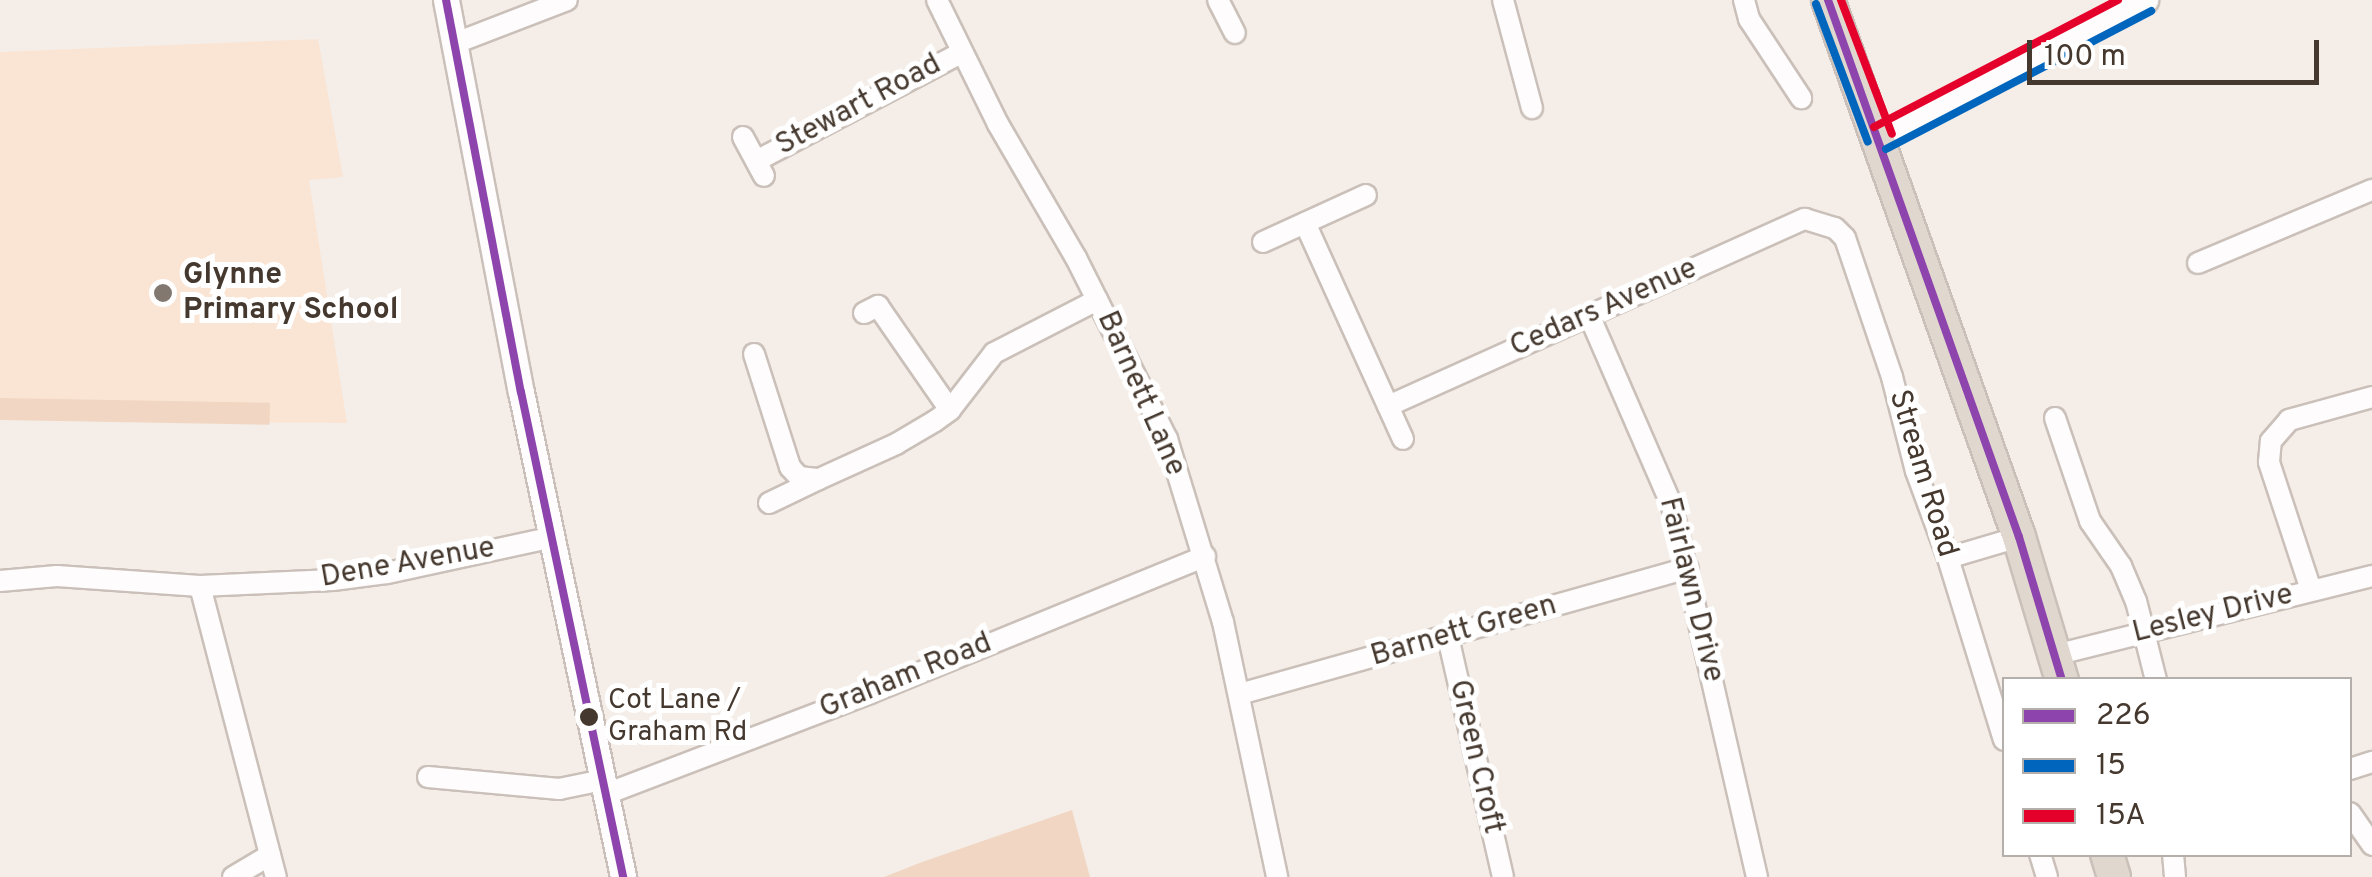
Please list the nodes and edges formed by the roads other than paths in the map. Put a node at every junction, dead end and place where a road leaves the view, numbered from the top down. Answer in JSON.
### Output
{"nodes":[{"id":1,"x":446,"y":0,"type":"edge"},
{"id":2,"x":567,"y":0,"type":"edge"},
{"id":3,"x":936,"y":0,"type":"edge"},
{"id":4,"x":1218,"y":0,"type":"edge"},
{"id":5,"x":1503,"y":0,"type":"edge"},
{"id":6,"x":1744,"y":0,"type":"edge"},
{"id":7,"x":1828,"y":0,"type":"edge"},
{"id":8,"x":2145,"y":0,"type":"edge"},
{"id":9,"x":1234,"y":33,"type":"dead end"},
{"id":10,"x":453,"y":44,"type":"junction"},
{"id":11,"x":961,"y":53,"type":"junction"},
{"id":12,"x":1801,"y":98,"type":"dead end"},
{"id":13,"x":1532,"y":108,"type":"dead end"},
{"id":14,"x":743,"y":137,"type":"dead end"},
{"id":15,"x":1880,"y":138,"type":"junction"},
{"id":16,"x":2372,"y":190,"type":"edge"},
{"id":17,"x":1366,"y":196,"type":"dead end"},
{"id":18,"x":1821,"y":220,"type":"joint"},
{"id":19,"x":1305,"y":223,"type":"junction"},
{"id":20,"x":1263,"y":242,"type":"dead end"},
{"id":21,"x":2198,"y":263,"type":"dead end"},
{"id":22,"x":1097,"y":300,"type":"junction"},
{"id":23,"x":864,"y":312,"type":"dead end"},
{"id":24,"x":1588,"y":315,"type":"junction"},
{"id":25,"x":754,"y":354,"type":"dead end"},
{"id":26,"x":2372,"y":397,"type":"edge"},
{"id":27,"x":1388,"y":406,"type":"junction"},
{"id":28,"x":950,"y":410,"type":"junction"},
{"id":29,"x":2056,"y":418,"type":"dead end"},
{"id":30,"x":1402,"y":439,"type":"dead end"},
{"id":31,"x":818,"y":479,"type":"junction"},
{"id":32,"x":768,"y":503,"type":"dead end"},
{"id":33,"x":554,"y":537,"type":"junction"},
{"id":34,"x":2019,"y":537,"type":"junction"},
{"id":35,"x":1204,"y":556,"type":"junction"},
{"id":36,"x":1948,"y":558,"type":"junction"},
{"id":37,"x":1688,"y":568,"type":"junction"},
{"id":38,"x":2372,"y":576,"type":"edge"},
{"id":39,"x":0,"y":581,"type":"edge"},
{"id":40,"x":200,"y":586,"type":"junction"},
{"id":41,"x":2311,"y":590,"type":"junction"},
{"id":42,"x":2146,"y":632,"type":"junction"},
{"id":43,"x":1448,"y":637,"type":"junction"},
{"id":44,"x":2058,"y":668,"type":"edge"},
{"id":45,"x":2155,"y":677,"type":"edge"},
{"id":46,"x":1240,"y":694,"type":"junction"},
{"id":47,"x":2002,"y":734,"type":"edge"},
{"id":48,"x":461,"y":759,"type":"dead end"},
{"id":49,"x":428,"y":777,"type":"dead end"},
{"id":50,"x":460,"y":782,"type":"junction"},
{"id":51,"x":605,"y":787,"type":"junction"},
{"id":52,"x":2352,"y":816,"type":"edge"},
{"id":53,"x":2372,"y":845,"type":"edge"},
{"id":54,"x":270,"y":855,"type":"junction"},
{"id":55,"x":233,"y":877,"type":"edge"},
{"id":56,"x":276,"y":877,"type":"edge"},
{"id":57,"x":623,"y":877,"type":"edge"},
{"id":58,"x":1277,"y":877,"type":"edge"},
{"id":59,"x":1503,"y":877,"type":"edge"},
{"id":60,"x":1757,"y":877,"type":"edge"}],
"edges":[{"from":1,"to":10,"type":"street"},
{"from":2,"to":10,"type":"street"},
{"from":3,"to":11,"type":"street","name":"Barnett Lane"},
{"from":4,"to":9,"type":"street"},
{"from":5,"to":13,"type":"street"},
{"from":6,"to":12,"type":"street"},
{"from":7,"to":15,"type":"highway"},
{"from":8,"to":15,"type":"street"},
{"from":10,"to":33,"type":"street"},
{"from":11,"to":14,"type":"street","name":"Stewart Road"},
{"from":11,"to":22,"type":"street","name":"Barnett Lane"},
{"from":15,"to":34,"type":"highway"},
{"from":16,"to":21,"type":"street"},
{"from":17,"to":19,"type":"street"},
{"from":18,"to":24,"type":"street","name":"Cedars Avenue"},
{"from":18,"to":36,"type":"street","name":"Stream Road"},
{"from":19,"to":20,"type":"street"},
{"from":19,"to":27,"type":"street"},
{"from":22,"to":28,"type":"street"},
{"from":22,"to":35,"type":"street","name":"Barnett Lane"},
{"from":23,"to":28,"type":"street"},
{"from":24,"to":27,"type":"street","name":"Cedars Avenue"},
{"from":24,"to":37,"type":"street","name":"Fairlawn Drive"},
{"from":25,"to":31,"type":"street"},
{"from":26,"to":41,"type":"street"},
{"from":27,"to":30,"type":"street"},
{"from":28,"to":31,"type":"street"},
{"from":29,"to":42,"type":"street"},
{"from":31,"to":32,"type":"street"},
{"from":33,"to":40,"type":"street","name":"Dene Avenue"},
{"from":33,"to":51,"type":"street"},
{"from":34,"to":36,"type":"street"},
{"from":34,"to":44,"type":"highway"},
{"from":35,"to":46,"type":"street","name":"Barnett Lane"},
{"from":35,"to":51,"type":"street","name":"Graham Road"},
{"from":36,"to":47,"type":"street","name":"Stream Road"},
{"from":37,"to":43,"type":"street","name":"Barnett Green"},
{"from":37,"to":60,"type":"street","name":"Fairlawn Drive"},
{"from":38,"to":41,"type":"street","name":"Lesley Drive"},
{"from":39,"to":40,"type":"street","name":"Dene Avenue"},
{"from":40,"to":54,"type":"street"},
{"from":41,"to":42,"type":"street","name":"Lesley Drive"},
{"from":42,"to":44,"type":"street","name":"Lesley Drive"},
{"from":42,"to":45,"type":"street"},
{"from":43,"to":46,"type":"street","name":"Barnett Green"},
{"from":43,"to":59,"type":"street","name":"Green Croft"},
{"from":46,"to":58,"type":"street","name":"Barnett Lane"},
{"from":48,"to":50,"type":"street"},
{"from":49,"to":50,"type":"street","name":"Graham Road"},
{"from":50,"to":51,"type":"street","name":"Graham Road"},
{"from":51,"to":57,"type":"street"},
{"from":52,"to":53,"type":"street"},
{"from":54,"to":55,"type":"street"},
{"from":54,"to":56,"type":"street"}]}
